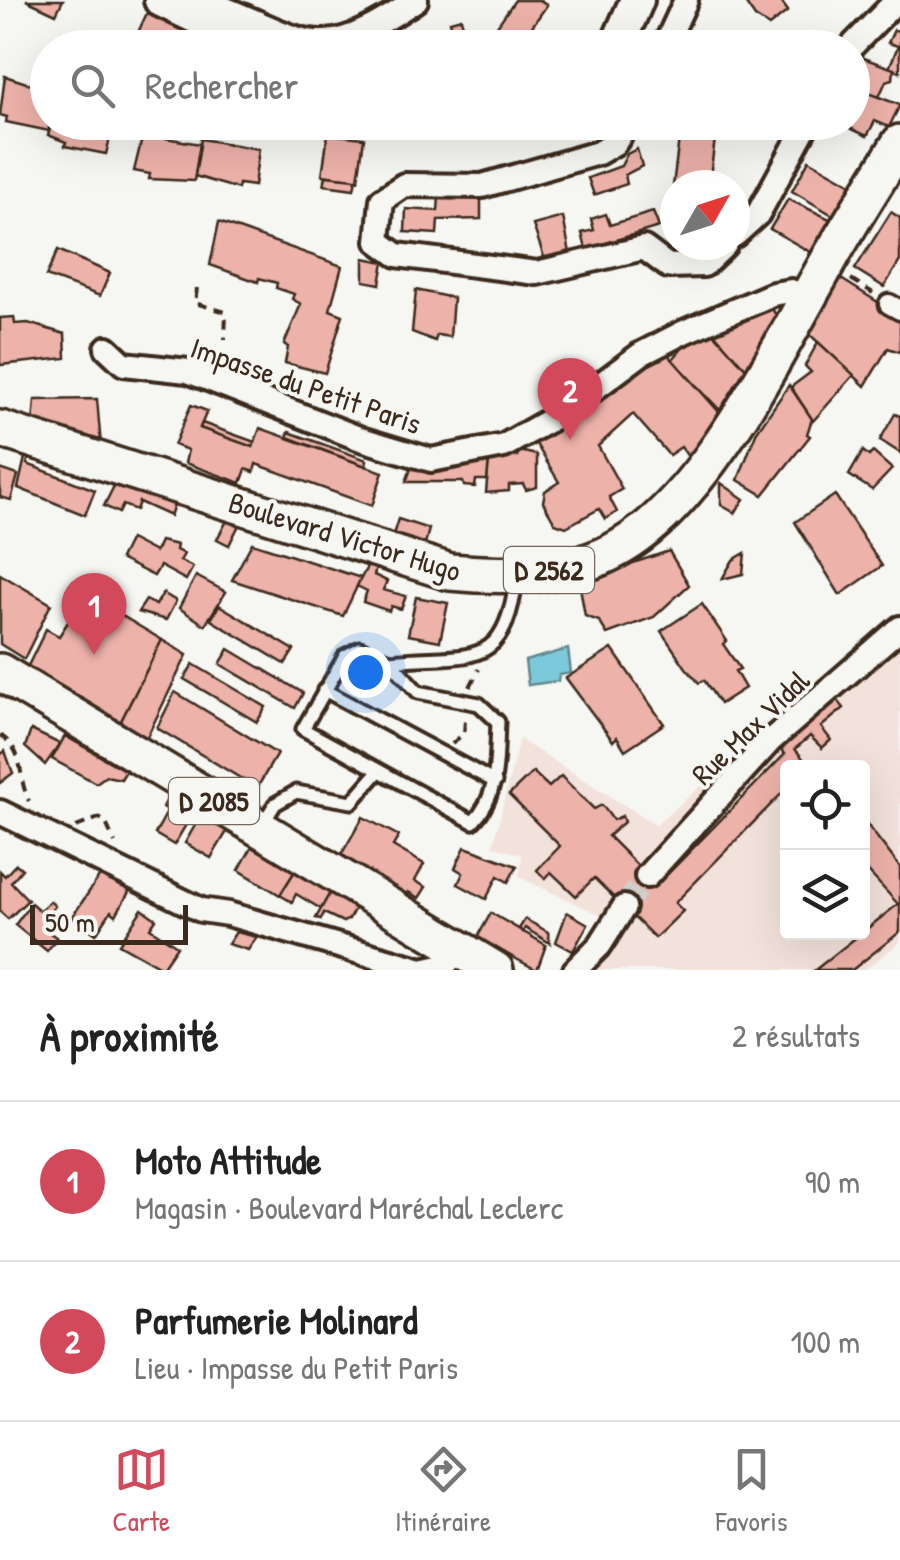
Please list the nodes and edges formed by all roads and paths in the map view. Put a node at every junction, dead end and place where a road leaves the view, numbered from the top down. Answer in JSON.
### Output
{"nodes":[{"id":1,"x":161,"y":0,"type":"edge"},
{"id":2,"x":416,"y":0,"type":"edge"},
{"id":3,"x":637,"y":0,"type":"edge"},
{"id":4,"x":686,"y":0,"type":"edge"},
{"id":5,"x":897,"y":0,"type":"edge"},
{"id":6,"x":194,"y":13,"type":"junction"},
{"id":7,"x":227,"y":30,"type":"edge"},
{"id":8,"x":274,"y":30,"type":"edge"},
{"id":9,"x":371,"y":30,"type":"edge"},
{"id":10,"x":624,"y":30,"type":"edge"},
{"id":11,"x":672,"y":30,"type":"edge"},
{"id":12,"x":868,"y":30,"type":"edge"},
{"id":13,"x":616,"y":140,"type":"edge"},
{"id":14,"x":798,"y":140,"type":"edge"},
{"id":15,"x":900,"y":143,"type":"edge"},
{"id":16,"x":750,"y":222,"type":"edge"},
{"id":17,"x":660,"y":260,"type":"edge"},
{"id":18,"x":660,"y":260,"type":"edge"},
{"id":19,"x":709,"y":260,"type":"edge"},
{"id":20,"x":826,"y":263,"type":"junction"},
{"id":21,"x":197,"y":288,"type":"dead end"},
{"id":22,"x":808,"y":298,"type":"junction"},
{"id":23,"x":895,"y":307,"type":"edge"},
{"id":24,"x":224,"y":340,"type":"dead end"},
{"id":25,"x":106,"y":348,"type":"dead end"},
{"id":26,"x":0,"y":429,"type":"edge"},
{"id":27,"x":517,"y":576,"type":"junction"},
{"id":28,"x":900,"y":628,"type":"edge"},
{"id":29,"x":390,"y":661,"type":"junction"},
{"id":30,"x":0,"y":672,"type":"edge"},
{"id":31,"x":324,"y":690,"type":"junction"},
{"id":32,"x":462,"y":712,"type":"dead end"},
{"id":33,"x":0,"y":734,"type":"edge"},
{"id":34,"x":456,"y":738,"type":"dead end"},
{"id":35,"x":378,"y":772,"type":"junction"},
{"id":36,"x":495,"y":782,"type":"junction"},
{"id":37,"x":30,"y":805,"type":"dead end"},
{"id":38,"x":0,"y":812,"type":"edge"},
{"id":39,"x":73,"y":828,"type":"dead end"},
{"id":40,"x":260,"y":828,"type":"junction"},
{"id":41,"x":118,"y":850,"type":"dead end"},
{"id":42,"x":647,"y":876,"type":"tunnel mouth"},
{"id":43,"x":624,"y":908,"type":"tunnel mouth"},
{"id":44,"x":459,"y":948,"type":"junction"},
{"id":45,"x":493,"y":969,"type":"edge"},
{"id":46,"x":574,"y":970,"type":"edge"}],
"edges":[{"from":1,"to":6,"type":"main road"},
{"from":2,"to":9,"type":"street"},
{"from":3,"to":10,"type":"main road"},
{"from":4,"to":11,"type":"street"},
{"from":5,"to":12,"type":"street"},
{"from":6,"to":7,"type":"main road"},
{"from":6,"to":8,"type":"street"},
{"from":13,"to":18,"type":"street"},
{"from":14,"to":16,"type":"street"},
{"from":15,"to":20,"type":"main road","name":"Boulevard Victor Hugo","number":"D 2562"},
{"from":17,"to":19,"type":"street"},
{"from":20,"to":22,"type":"main road","name":"Boulevard Victor Hugo","number":"D 2562"},
{"from":20,"to":23,"type":"path"},
{"from":21,"to":24,"type":"path"},
{"from":22,"to":25,"type":"street","name":"Impasse du Petit Paris"},
{"from":22,"to":27,"type":"main road","name":"Boulevard Victor Hugo","number":"D 2562"},
{"from":26,"to":27,"type":"main road","name":"Boulevard Victor Hugo","number":"D 2562"},
{"from":27,"to":29,"type":"lane"},
{"from":28,"to":42,"type":"street","name":"Rue Max Vidal"},
{"from":29,"to":31,"type":"lane"},
{"from":29,"to":36,"type":"lane"},
{"from":30,"to":40,"type":"main road","number":"D 2085"},
{"from":31,"to":35,"type":"lane"},
{"from":31,"to":36,"type":"lane"},
{"from":32,"to":34,"type":"path"},
{"from":33,"to":37,"type":"path"},
{"from":35,"to":36,"type":"lane"},
{"from":35,"to":40,"type":"lane"},
{"from":38,"to":44,"type":"street"},
{"from":39,"to":41,"type":"path"},
{"from":40,"to":44,"type":"main road","number":"D 2085"},
{"from":43,"to":46,"type":"street"},
{"from":44,"to":45,"type":"main road","number":"D 2085"}]}
